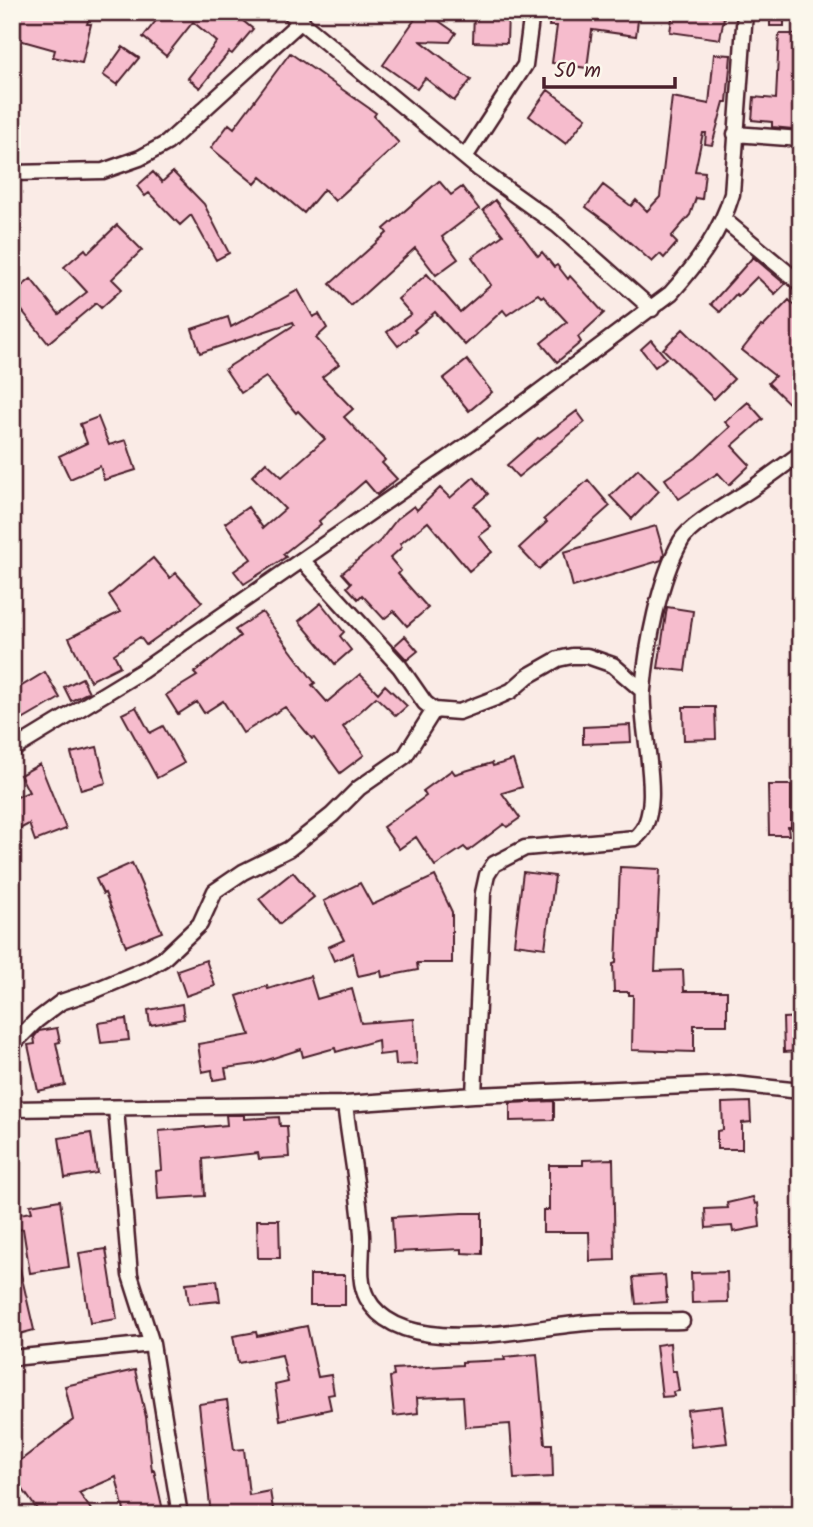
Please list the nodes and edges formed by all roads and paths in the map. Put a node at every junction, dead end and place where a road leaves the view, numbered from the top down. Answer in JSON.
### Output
{"nodes":[{"id":1,"x":532,"y":12,"type":"edge"},
{"id":2,"x":745,"y":12,"type":"edge"},
{"id":3,"x":297,"y":15,"type":"edge"},
{"id":4,"x":735,"y":134,"type":"junction"},
{"id":5,"x":801,"y":139,"type":"edge"},
{"id":6,"x":465,"y":157,"type":"junction"},
{"id":7,"x":12,"y":173,"type":"edge"},
{"id":8,"x":723,"y":219,"type":"junction"},
{"id":9,"x":801,"y":284,"type":"edge"},
{"id":10,"x":652,"y":309,"type":"junction"},
{"id":11,"x":801,"y":453,"type":"edge"},
{"id":12,"x":302,"y":560,"type":"junction"},
{"id":13,"x":643,"y":691,"type":"junction"},
{"id":14,"x":434,"y":710,"type":"junction"},
{"id":15,"x":12,"y":750,"type":"edge"},
{"id":16,"x":12,"y":1045,"type":"edge"},
{"id":17,"x":801,"y":1091,"type":"edge"},
{"id":18,"x":474,"y":1095,"type":"junction"},
{"id":19,"x":345,"y":1104,"type":"junction"},
{"id":20,"x":12,"y":1109,"type":"edge"},
{"id":21,"x":116,"y":1109,"type":"junction"},
{"id":22,"x":682,"y":1321,"type":"dead end"},
{"id":23,"x":152,"y":1345,"type":"junction"},
{"id":24,"x":12,"y":1358,"type":"edge"},
{"id":25,"x":180,"y":1515,"type":"edge"}],
"edges":[{"from":1,"to":6,"type":"street"},
{"from":2,"to":4,"type":"street"},
{"from":3,"to":6,"type":"street"},
{"from":3,"to":7,"type":"street"},
{"from":4,"to":5,"type":"street"},
{"from":4,"to":8,"type":"street"},
{"from":6,"to":10,"type":"street"},
{"from":8,"to":9,"type":"street"},
{"from":8,"to":10,"type":"street"},
{"from":10,"to":12,"type":"street"},
{"from":11,"to":13,"type":"street"},
{"from":12,"to":14,"type":"street"},
{"from":12,"to":15,"type":"street"},
{"from":13,"to":14,"type":"street"},
{"from":13,"to":18,"type":"street"},
{"from":14,"to":16,"type":"street"},
{"from":17,"to":18,"type":"street"},
{"from":18,"to":19,"type":"street"},
{"from":19,"to":21,"type":"street"},
{"from":19,"to":22,"type":"street"},
{"from":20,"to":21,"type":"street"},
{"from":21,"to":23,"type":"street"},
{"from":23,"to":24,"type":"street"},
{"from":23,"to":25,"type":"street"}]}
